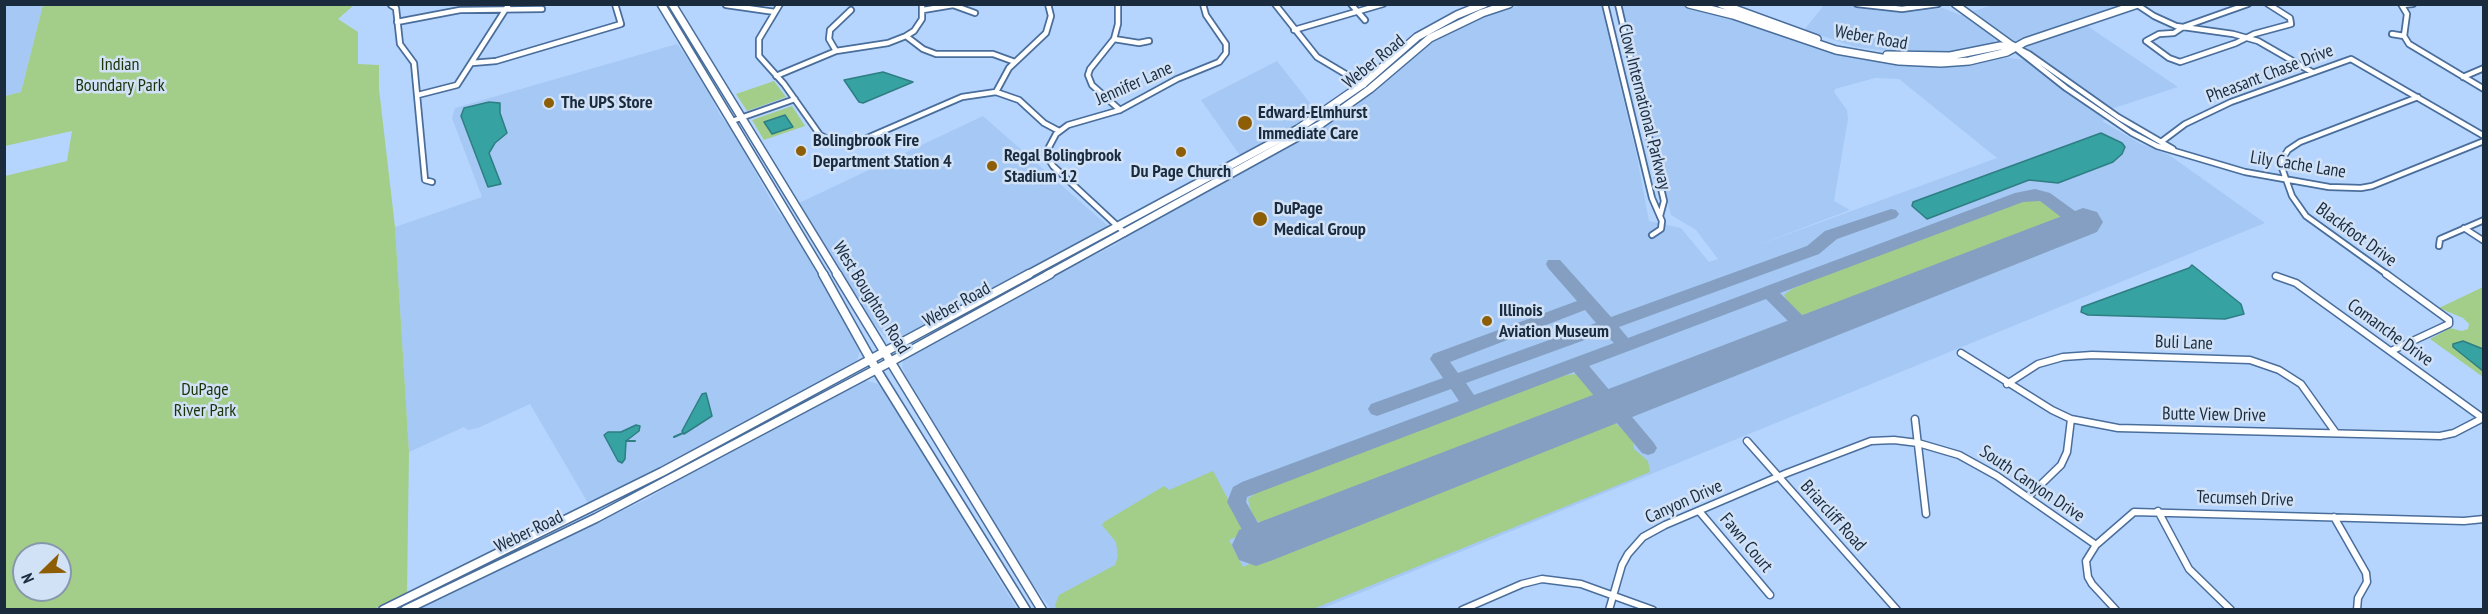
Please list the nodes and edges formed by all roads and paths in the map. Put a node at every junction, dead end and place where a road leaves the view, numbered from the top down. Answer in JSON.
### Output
{"nodes":[{"id":1,"x":509,"y":4,"type":"edge"},
{"id":2,"x":615,"y":4,"type":"edge"},
{"id":3,"x":661,"y":4,"type":"edge"},
{"id":4,"x":672,"y":4,"type":"edge"},
{"id":5,"x":780,"y":4,"type":"edge"},
{"id":6,"x":1048,"y":4,"type":"edge"},
{"id":7,"x":1118,"y":4,"type":"edge"},
{"id":8,"x":1203,"y":4,"type":"edge"},
{"id":9,"x":1275,"y":4,"type":"edge"},
{"id":10,"x":1351,"y":4,"type":"edge"},
{"id":11,"x":1383,"y":4,"type":"edge"},
{"id":12,"x":1484,"y":4,"type":"edge"},
{"id":13,"x":1509,"y":4,"type":"edge"},
{"id":14,"x":1605,"y":4,"type":"edge"},
{"id":15,"x":1618,"y":4,"type":"edge"},
{"id":16,"x":1689,"y":4,"type":"edge"},
{"id":17,"x":1721,"y":4,"type":"edge"},
{"id":18,"x":1857,"y":4,"type":"edge"},
{"id":19,"x":1938,"y":4,"type":"edge"},
{"id":20,"x":1955,"y":4,"type":"edge"},
{"id":21,"x":2248,"y":4,"type":"edge"},
{"id":22,"x":2268,"y":4,"type":"edge"},
{"id":23,"x":2413,"y":4,"type":"edge"},
{"id":24,"x":391,"y":5,"type":"edge"},
{"id":25,"x":2137,"y":5,"type":"edge"},
{"id":26,"x":2402,"y":5,"type":"edge"},
{"id":27,"x":726,"y":6,"type":"edge"},
{"id":28,"x":460,"y":7,"type":"edge"},
{"id":29,"x":922,"y":7,"type":"edge"},
{"id":30,"x":542,"y":9,"type":"dead end"},
{"id":31,"x":506,"y":10,"type":"junction"},
{"id":32,"x":851,"y":10,"type":"dead end"},
{"id":33,"x":775,"y":12,"type":"junction"},
{"id":34,"x":1357,"y":12,"type":"junction"},
{"id":35,"x":975,"y":13,"type":"dead end"},
{"id":36,"x":1365,"y":20,"type":"dead end"},
{"id":37,"x":397,"y":22,"type":"junction"},
{"id":38,"x":2183,"y":27,"type":"junction"},
{"id":39,"x":1294,"y":30,"type":"junction"},
{"id":40,"x":2392,"y":34,"type":"dead end"},
{"id":41,"x":906,"y":36,"type":"junction"},
{"id":42,"x":2404,"y":36,"type":"junction"},
{"id":43,"x":2247,"y":38,"type":"junction"},
{"id":44,"x":1114,"y":39,"type":"junction"},
{"id":45,"x":1149,"y":41,"type":"dead end"},
{"id":46,"x":2013,"y":46,"type":"junction"},
{"id":47,"x":836,"y":51,"type":"junction"},
{"id":48,"x":1015,"y":62,"type":"junction"},
{"id":49,"x":472,"y":63,"type":"junction"},
{"id":50,"x":2484,"y":68,"type":"edge"},
{"id":51,"x":2312,"y":72,"type":"junction"},
{"id":52,"x":776,"y":76,"type":"junction"},
{"id":53,"x":2463,"y":77,"type":"junction"},
{"id":54,"x":1363,"y":84,"type":"junction"},
{"id":55,"x":1370,"y":89,"type":"junction"},
{"id":56,"x":2484,"y":89,"type":"edge"},
{"id":57,"x":996,"y":92,"type":"junction"},
{"id":58,"x":418,"y":95,"type":"junction"},
{"id":59,"x":2418,"y":98,"type":"junction"},
{"id":60,"x":795,"y":99,"type":"junction"},
{"id":61,"x":1120,"y":110,"type":"junction"},
{"id":62,"x":741,"y":118,"type":"junction"},
{"id":63,"x":732,"y":121,"type":"junction"},
{"id":64,"x":1059,"y":131,"type":"junction"},
{"id":65,"x":2484,"y":136,"type":"edge"},
{"id":66,"x":2484,"y":141,"type":"edge"},
{"id":67,"x":2162,"y":142,"type":"junction"},
{"id":68,"x":2174,"y":150,"type":"junction"},
{"id":69,"x":2286,"y":180,"type":"junction"},
{"id":70,"x":432,"y":182,"type":"dead end"},
{"id":71,"x":1660,"y":216,"type":"junction"},
{"id":72,"x":2484,"y":220,"type":"edge"},
{"id":73,"x":1118,"y":226,"type":"junction"},
{"id":74,"x":2464,"y":228,"type":"junction"},
{"id":75,"x":1125,"y":233,"type":"junction"},
{"id":76,"x":1652,"y":236,"type":"dead end"},
{"id":77,"x":2484,"y":241,"type":"edge"},
{"id":78,"x":2439,"y":246,"type":"dead end"},
{"id":79,"x":1033,"y":272,"type":"junction"},
{"id":80,"x":2276,"y":276,"type":"dead end"},
{"id":81,"x":1005,"y":297,"type":"junction"},
{"id":82,"x":885,"y":351,"type":"junction"},
{"id":83,"x":2391,"y":351,"type":"junction"},
{"id":84,"x":1961,"y":353,"type":"dead end"},
{"id":85,"x":871,"y":359,"type":"junction"},
{"id":86,"x":2272,"y":359,"type":"dead end"},
{"id":87,"x":890,"y":362,"type":"junction"},
{"id":88,"x":2272,"y":367,"type":"junction"},
{"id":89,"x":876,"y":369,"type":"junction"},
{"id":90,"x":2007,"y":384,"type":"junction"},
{"id":91,"x":1915,"y":419,"type":"dead end"},
{"id":92,"x":2071,"y":419,"type":"junction"},
{"id":93,"x":2483,"y":419,"type":"edge"},
{"id":94,"x":2336,"y":433,"type":"junction"},
{"id":95,"x":1747,"y":441,"type":"dead end"},
{"id":96,"x":1918,"y":443,"type":"junction"},
{"id":97,"x":1779,"y":477,"type":"junction"},
{"id":98,"x":2028,"y":497,"type":"junction"},
{"id":99,"x":1699,"y":511,"type":"junction"},
{"id":100,"x":2158,"y":511,"type":"junction"},
{"id":101,"x":1926,"y":514,"type":"dead end"},
{"id":102,"x":2334,"y":517,"type":"junction"},
{"id":103,"x":2484,"y":519,"type":"edge"},
{"id":104,"x":2096,"y":545,"type":"junction"},
{"id":105,"x":1614,"y":595,"type":"junction"},
{"id":106,"x":1770,"y":595,"type":"dead end"},
{"id":107,"x":383,"y":609,"type":"edge"},
{"id":108,"x":405,"y":609,"type":"edge"},
{"id":109,"x":1026,"y":609,"type":"edge"},
{"id":110,"x":1042,"y":609,"type":"edge"},
{"id":111,"x":1462,"y":609,"type":"edge"},
{"id":112,"x":1610,"y":609,"type":"edge"},
{"id":113,"x":1653,"y":609,"type":"edge"},
{"id":114,"x":1897,"y":609,"type":"edge"},
{"id":115,"x":2116,"y":609,"type":"edge"},
{"id":116,"x":2231,"y":609,"type":"edge"},
{"id":117,"x":2357,"y":609,"type":"edge"}],
"edges":[{"from":1,"to":31,"type":"street"},
{"from":2,"to":49,"type":"street"},
{"from":3,"to":63,"type":"main road","name":"West Boughton Road"},
{"from":4,"to":62,"type":"main road","name":"West Boughton Road"},
{"from":5,"to":33,"type":"street"},
{"from":6,"to":48,"type":"street"},
{"from":7,"to":44,"type":"street"},
{"from":8,"to":61,"type":"street","name":"Jennifer Lane"},
{"from":9,"to":39,"type":"street"},
{"from":10,"to":34,"type":"street"},
{"from":11,"to":34,"type":"street"},
{"from":12,"to":54,"type":"main road","name":"Weber Road"},
{"from":13,"to":55,"type":"main road","name":"Weber Road"},
{"from":14,"to":71,"type":"street","name":"Clow International Parkway"},
{"from":15,"to":71,"type":"street","name":"Clow International Parkway"},
{"from":16,"to":46,"type":"main road","name":"Weber Road"},
{"from":17,"to":46,"type":"main road","name":"Weber Road"},
{"from":18,"to":19,"type":"street"},
{"from":20,"to":46,"type":"street","name":"Lily Cache Lane"},
{"from":21,"to":38,"type":"street"},
{"from":22,"to":43,"type":"street"},
{"from":23,"to":26,"type":"street"},
{"from":24,"to":37,"type":"street"},
{"from":25,"to":38,"type":"street"},
{"from":25,"to":46,"type":"main road","name":"Weber Road"},
{"from":26,"to":42,"type":"street"},
{"from":27,"to":33,"type":"street"},
{"from":28,"to":31,"type":"street"},
{"from":28,"to":37,"type":"street"},
{"from":29,"to":35,"type":"street"},
{"from":29,"to":41,"type":"street"},
{"from":30,"to":31,"type":"street"},
{"from":31,"to":49,"type":"street"},
{"from":32,"to":47,"type":"street"},
{"from":33,"to":52,"type":"street"},
{"from":34,"to":36,"type":"street"},
{"from":34,"to":39,"type":"street"},
{"from":37,"to":58,"type":"street"},
{"from":38,"to":43,"type":"street"},
{"from":38,"to":43,"type":"street"},
{"from":39,"to":54,"type":"street"},
{"from":40,"to":42,"type":"street"},
{"from":41,"to":47,"type":"street"},
{"from":41,"to":48,"type":"street"},
{"from":42,"to":53,"type":"street"},
{"from":43,"to":51,"type":"street"},
{"from":44,"to":45,"type":"street"},
{"from":44,"to":61,"type":"street"},
{"from":46,"to":67,"type":"street","name":"Lily Cache Lane"},
{"from":46,"to":68,"type":"street","name":"Lily Cache Lane"},
{"from":47,"to":52,"type":"street"},
{"from":48,"to":57,"type":"street"},
{"from":49,"to":58,"type":"street"},
{"from":50,"to":53,"type":"street"},
{"from":51,"to":59,"type":"street","name":"Pheasant Chase Drive"},
{"from":51,"to":67,"type":"street","name":"Pheasant Chase Drive"},
{"from":52,"to":60,"type":"street"},
{"from":53,"to":56,"type":"street"},
{"from":54,"to":55,"type":"street"},
{"from":54,"to":73,"type":"main road","name":"Weber Road"},
{"from":55,"to":75,"type":"main road","name":"Weber Road"},
{"from":57,"to":60,"type":"street"},
{"from":57,"to":64,"type":"street"},
{"from":58,"to":70,"type":"street"},
{"from":59,"to":65,"type":"street","name":"Pheasant Chase Drive"},
{"from":59,"to":69,"type":"street","name":"Blackfoot Drive"},
{"from":60,"to":62,"type":"street"},
{"from":61,"to":64,"type":"street","name":"Jennifer Lane"},
{"from":62,"to":63,"type":"street"},
{"from":62,"to":82,"type":"main road","name":"West Boughton Road"},
{"from":63,"to":85,"type":"main road","name":"West Boughton Road"},
{"from":64,"to":73,"type":"street"},
{"from":66,"to":69,"type":"street","name":"Lily Cache Lane"},
{"from":67,"to":68,"type":"street","name":"Lily Cache Lane"},
{"from":68,"to":69,"type":"street","name":"Lily Cache Lane"},
{"from":69,"to":83,"type":"street","name":"Blackfoot Drive"},
{"from":71,"to":76,"type":"street","name":"Clow International Parkway"},
{"from":72,"to":74,"type":"street"},
{"from":73,"to":75,"type":"street"},
{"from":73,"to":79,"type":"main road","name":"Weber Road"},
{"from":74,"to":77,"type":"street"},
{"from":74,"to":78,"type":"street"},
{"from":75,"to":81,"type":"main road","name":"Weber Road"},
{"from":79,"to":81,"type":"main road"},
{"from":79,"to":82,"type":"main road","name":"Weber Road"},
{"from":80,"to":83,"type":"street","name":"Comanche Drive"},
{"from":81,"to":87,"type":"main road","name":"Weber Road"},
{"from":82,"to":85,"type":"main road","name":"Weber Road"},
{"from":82,"to":87,"type":"main road","name":"West Boughton Road"},
{"from":83,"to":93,"type":"street","name":"Comanche Drive"},
{"from":84,"to":90,"type":"street","name":"Butte View Drive"},
{"from":85,"to":89,"type":"main road","name":"West Boughton Road"},
{"from":85,"to":107,"type":"main road","name":"Weber Road"},
{"from":86,"to":88,"type":"street"},
{"from":87,"to":89,"type":"main road","name":"Weber Road"},
{"from":87,"to":110,"type":"main road","name":"West Boughton Road"},
{"from":88,"to":90,"type":"street","name":"Buli Lane"},
{"from":88,"to":94,"type":"street","name":"Buli Lane"},
{"from":89,"to":108,"type":"main road","name":"Weber Road"},
{"from":89,"to":109,"type":"main road","name":"West Boughton Road"},
{"from":90,"to":92,"type":"street","name":"Butte View Drive"},
{"from":91,"to":96,"type":"street"},
{"from":92,"to":94,"type":"street","name":"Butte View Drive"},
{"from":92,"to":98,"type":"street"},
{"from":93,"to":94,"type":"street","name":"Butte View Drive"},
{"from":95,"to":97,"type":"street","name":"Briarcliff Road"},
{"from":96,"to":97,"type":"street","name":"South Canyon Drive"},
{"from":96,"to":98,"type":"street","name":"South Canyon Drive"},
{"from":96,"to":101,"type":"street"},
{"from":97,"to":99,"type":"street","name":"Canyon Drive"},
{"from":97,"to":114,"type":"street","name":"Briarcliff Road"},
{"from":98,"to":104,"type":"street","name":"South Canyon Drive"},
{"from":99,"to":105,"type":"street","name":"Canyon Drive"},
{"from":99,"to":106,"type":"street","name":"Fawn Court"},
{"from":100,"to":102,"type":"street","name":"Tecumseh Drive"},
{"from":100,"to":104,"type":"street","name":"Tecumseh Drive"},
{"from":100,"to":116,"type":"street"},
{"from":102,"to":103,"type":"street","name":"Tecumseh Drive"},
{"from":102,"to":117,"type":"street"},
{"from":104,"to":115,"type":"street","name":"Tecumseh Drive"},
{"from":105,"to":111,"type":"street"},
{"from":105,"to":112,"type":"street","name":"Canyon Drive"},
{"from":105,"to":113,"type":"street"}]}
